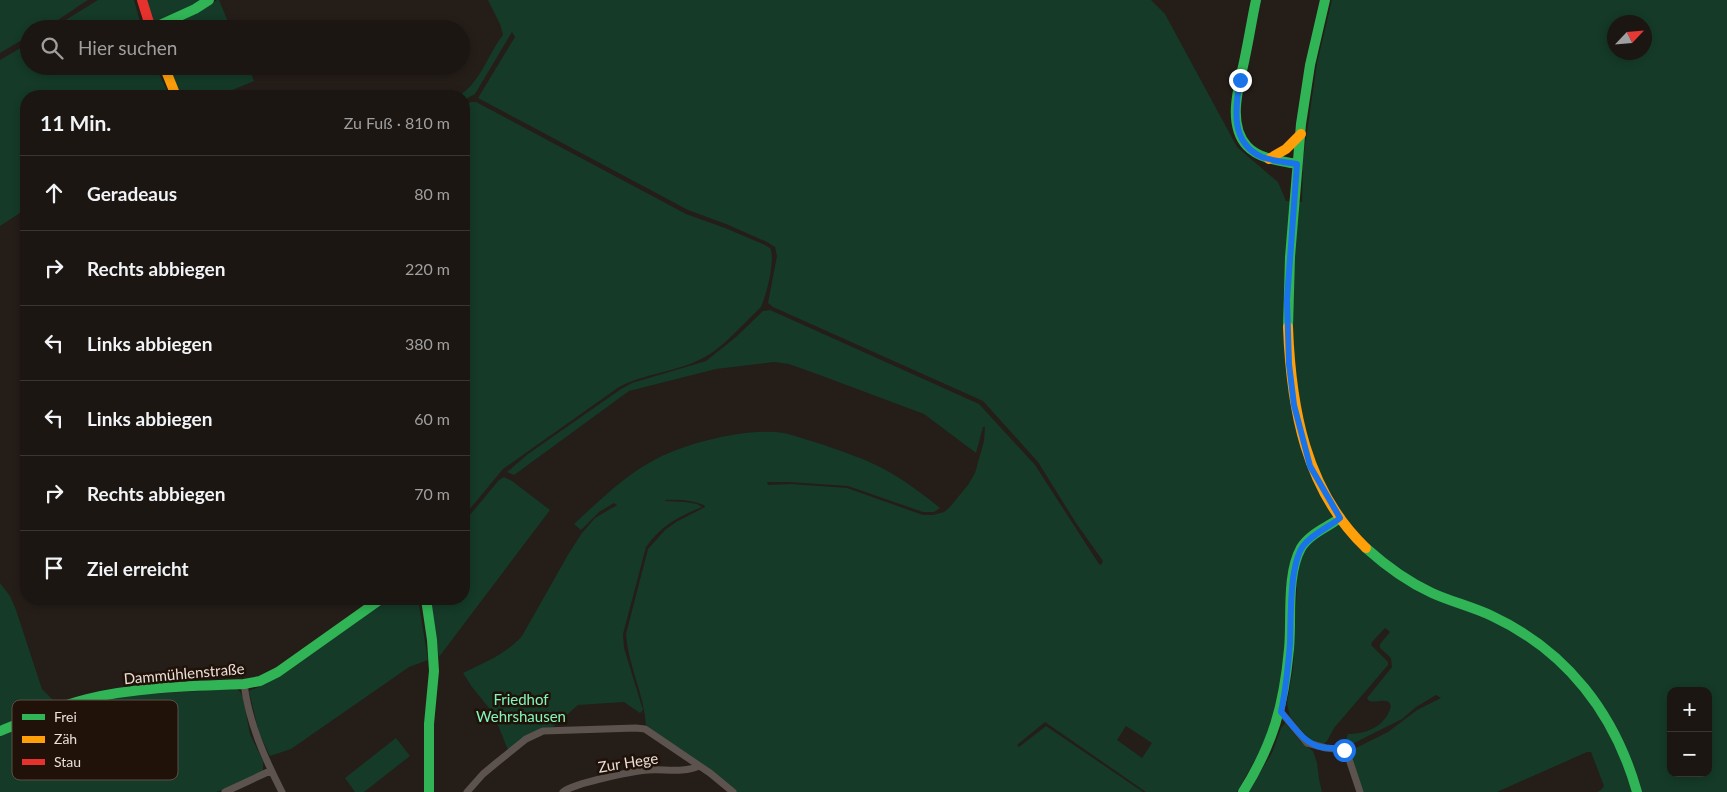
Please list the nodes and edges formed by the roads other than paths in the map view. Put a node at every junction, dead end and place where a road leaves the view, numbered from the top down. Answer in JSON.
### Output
{"nodes":[{"id":1,"x":142,"y":0,"type":"edge"},
{"id":2,"x":209,"y":0,"type":"edge"},
{"id":3,"x":1256,"y":0,"type":"edge"},
{"id":4,"x":1325,"y":0,"type":"edge"},
{"id":5,"x":148,"y":20,"type":"edge"},
{"id":6,"x":171,"y":20,"type":"edge"},
{"id":7,"x":168,"y":75,"type":"edge"},
{"id":8,"x":174,"y":90,"type":"edge"},
{"id":9,"x":1300,"y":134,"type":"junction"},
{"id":10,"x":1269,"y":159,"type":"junction"},
{"id":11,"x":1297,"y":164,"type":"junction"},
{"id":12,"x":1340,"y":518,"type":"junction"},
{"id":13,"x":373,"y":605,"type":"edge"},
{"id":14,"x":427,"y":605,"type":"edge"},
{"id":15,"x":244,"y":684,"type":"junction"},
{"id":16,"x":84,"y":700,"type":"edge"},
{"id":17,"x":1281,"y":712,"type":"junction"},
{"id":18,"x":12,"y":726,"type":"edge"},
{"id":19,"x":0,"y":731,"type":"edge"},
{"id":20,"x":699,"y":766,"type":"junction"},
{"id":21,"x":270,"y":771,"type":"junction"},
{"id":22,"x":225,"y":792,"type":"edge"},
{"id":23,"x":282,"y":792,"type":"edge"},
{"id":24,"x":429,"y":792,"type":"edge"},
{"id":25,"x":467,"y":792,"type":"edge"},
{"id":26,"x":562,"y":792,"type":"edge"},
{"id":27,"x":734,"y":792,"type":"edge"},
{"id":28,"x":1243,"y":792,"type":"edge"},
{"id":29,"x":1360,"y":792,"type":"edge"},
{"id":30,"x":1637,"y":792,"type":"edge"}],
"edges":[{"from":1,"to":5,"type":"street"},
{"from":2,"to":6,"type":"street"},
{"from":3,"to":10,"type":"street"},
{"from":4,"to":9,"type":"street"},
{"from":7,"to":8,"type":"street"},
{"from":9,"to":10,"type":"street"},
{"from":9,"to":11,"type":"street"},
{"from":10,"to":11,"type":"street"},
{"from":11,"to":12,"type":"street"},
{"from":12,"to":17,"type":"street"},
{"from":12,"to":30,"type":"street"},
{"from":13,"to":15,"type":"street","name":"Dammühlenstraße"},
{"from":14,"to":24,"type":"street"},
{"from":15,"to":16,"type":"street","name":"Dammühlenstraße"},
{"from":15,"to":21,"type":"street"},
{"from":17,"to":28,"type":"street"},
{"from":17,"to":29,"type":"street"},
{"from":18,"to":19,"type":"street","name":"Dammühlenstraße"},
{"from":20,"to":25,"type":"street"},
{"from":20,"to":26,"type":"street","name":"Zur Hege"},
{"from":20,"to":27,"type":"street"},
{"from":21,"to":22,"type":"street"},
{"from":21,"to":23,"type":"street"}]}
